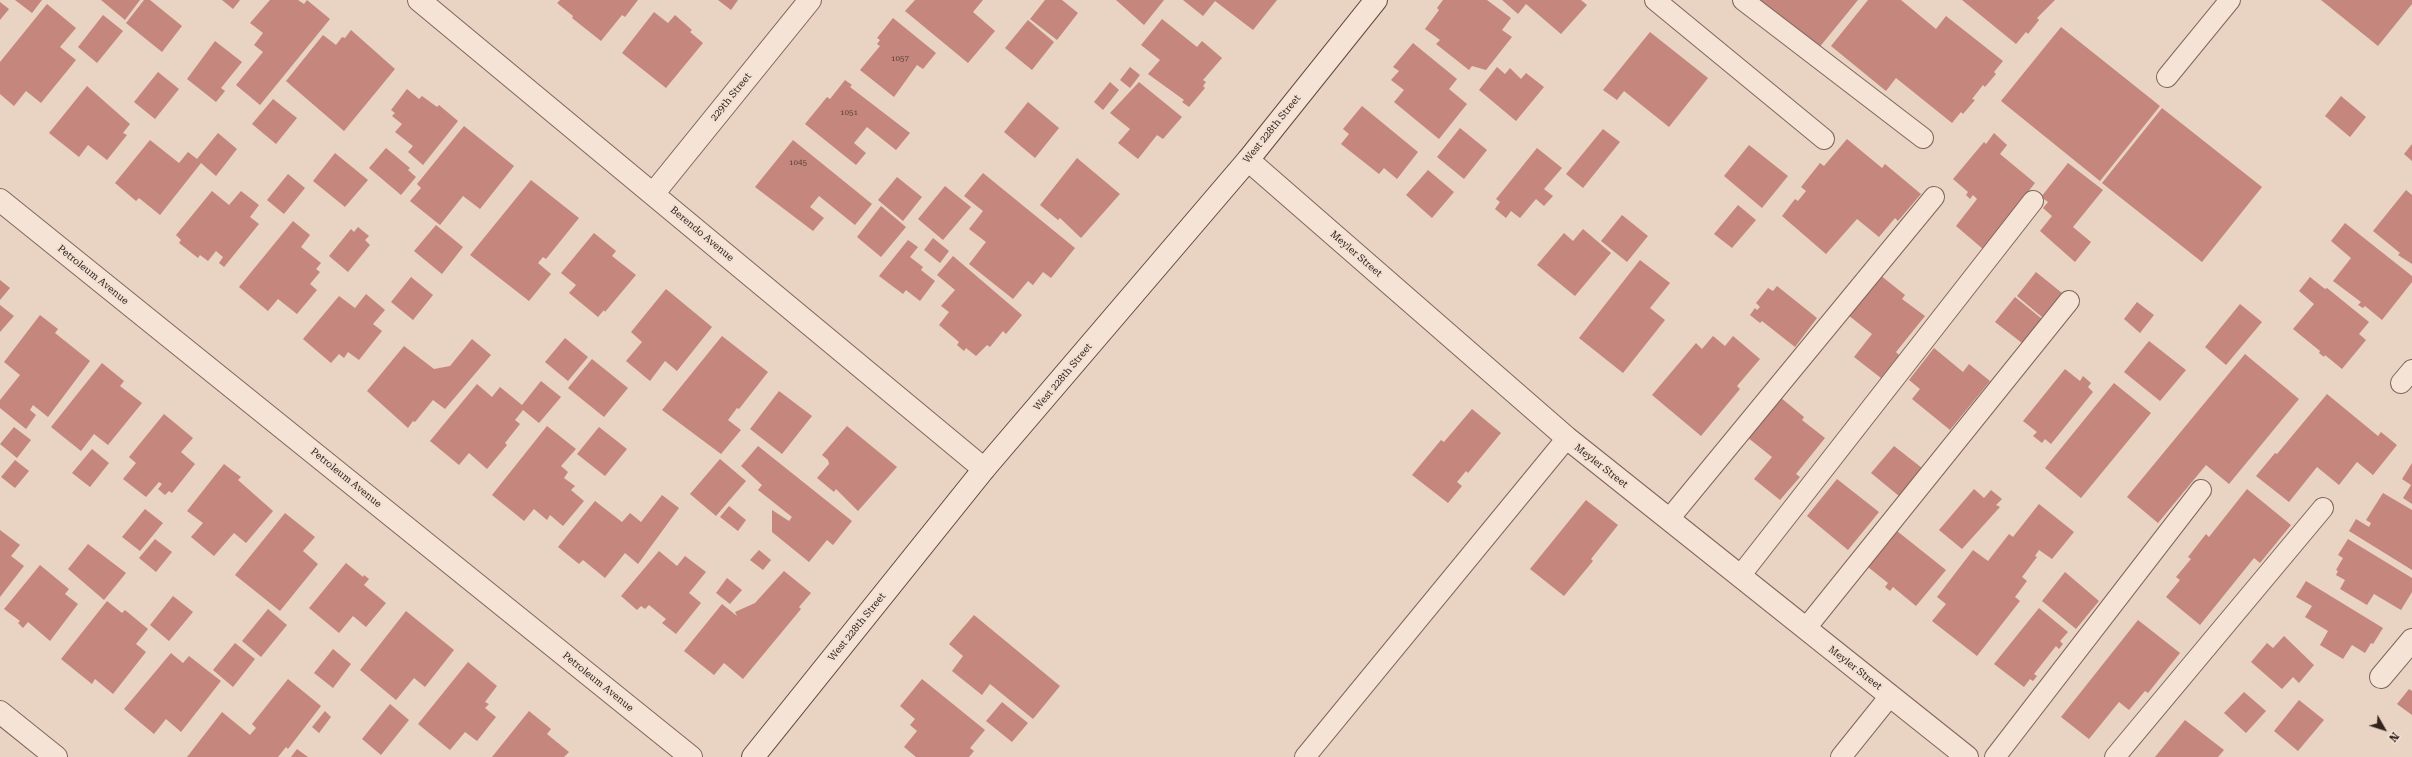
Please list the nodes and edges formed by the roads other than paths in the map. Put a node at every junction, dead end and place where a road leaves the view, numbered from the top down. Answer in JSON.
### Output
{"nodes":[{"id":1,"x":419,"y":0,"type":"edge"},
{"id":2,"x":810,"y":0,"type":"edge"},
{"id":3,"x":1376,"y":0,"type":"edge"},
{"id":4,"x":1655,"y":0,"type":"edge"},
{"id":5,"x":1743,"y":0,"type":"edge"},
{"id":6,"x":2230,"y":0,"type":"edge"},
{"id":7,"x":2167,"y":77,"type":"dead end"},
{"id":8,"x":1824,"y":138,"type":"dead end"},
{"id":9,"x":1923,"y":138,"type":"dead end"},
{"id":10,"x":1248,"y":160,"type":"junction"},
{"id":11,"x":653,"y":194,"type":"junction"},
{"id":12,"x":1934,"y":197,"type":"dead end"},
{"id":13,"x":0,"y":200,"type":"edge"},
{"id":14,"x":2033,"y":201,"type":"dead end"},
{"id":15,"x":2069,"y":301,"type":"dead end"},
{"id":16,"x":1567,"y":438,"type":"junction"},
{"id":17,"x":984,"y":469,"type":"junction"},
{"id":18,"x":2201,"y":490,"type":"dead end"},
{"id":19,"x":2323,"y":508,"type":"dead end"},
{"id":20,"x":1669,"y":519,"type":"junction"},
{"id":21,"x":1740,"y":576,"type":"junction"},
{"id":22,"x":1806,"y":628,"type":"junction"},
{"id":23,"x":2412,"y":640,"type":"edge"},
{"id":24,"x":2381,"y":677,"type":"dead end"},
{"id":25,"x":1890,"y":696,"type":"junction"},
{"id":26,"x":0,"y":712,"type":"edge"},
{"id":27,"x":56,"y":757,"type":"edge"},
{"id":28,"x":691,"y":757,"type":"edge"},
{"id":29,"x":753,"y":757,"type":"edge"},
{"id":30,"x":1305,"y":757,"type":"edge"},
{"id":31,"x":1841,"y":757,"type":"edge"},
{"id":32,"x":1967,"y":757,"type":"edge"},
{"id":33,"x":1995,"y":757,"type":"edge"},
{"id":34,"x":2114,"y":757,"type":"edge"}],
"edges":[{"from":1,"to":11,"type":"street","name":"Berendo Avenue"},
{"from":2,"to":11,"type":"street","name":"229th Street"},
{"from":3,"to":10,"type":"street","name":"West 228th Street"},
{"from":4,"to":8,"type":"lane"},
{"from":5,"to":9,"type":"lane"},
{"from":6,"to":7,"type":"lane"},
{"from":10,"to":16,"type":"street","name":"Meyler Street"},
{"from":10,"to":17,"type":"street","name":"West 228th Street"},
{"from":11,"to":17,"type":"street","name":"Berendo Avenue"},
{"from":12,"to":20,"type":"lane"},
{"from":13,"to":28,"type":"street","name":"Petroleum Avenue"},
{"from":14,"to":21,"type":"lane"},
{"from":15,"to":22,"type":"lane"},
{"from":16,"to":20,"type":"street","name":"Meyler Street"},
{"from":16,"to":30,"type":"lane"},
{"from":17,"to":29,"type":"street","name":"West 228th Street"},
{"from":18,"to":33,"type":"lane"},
{"from":19,"to":34,"type":"lane"},
{"from":20,"to":21,"type":"street","name":"Meyler Street"},
{"from":21,"to":22,"type":"street","name":"Meyler Street"},
{"from":22,"to":25,"type":"street","name":"Meyler Street"},
{"from":23,"to":24,"type":"street"},
{"from":25,"to":31,"type":"lane"},
{"from":25,"to":32,"type":"street","name":"Meyler Street"},
{"from":26,"to":27,"type":"street"}]}
